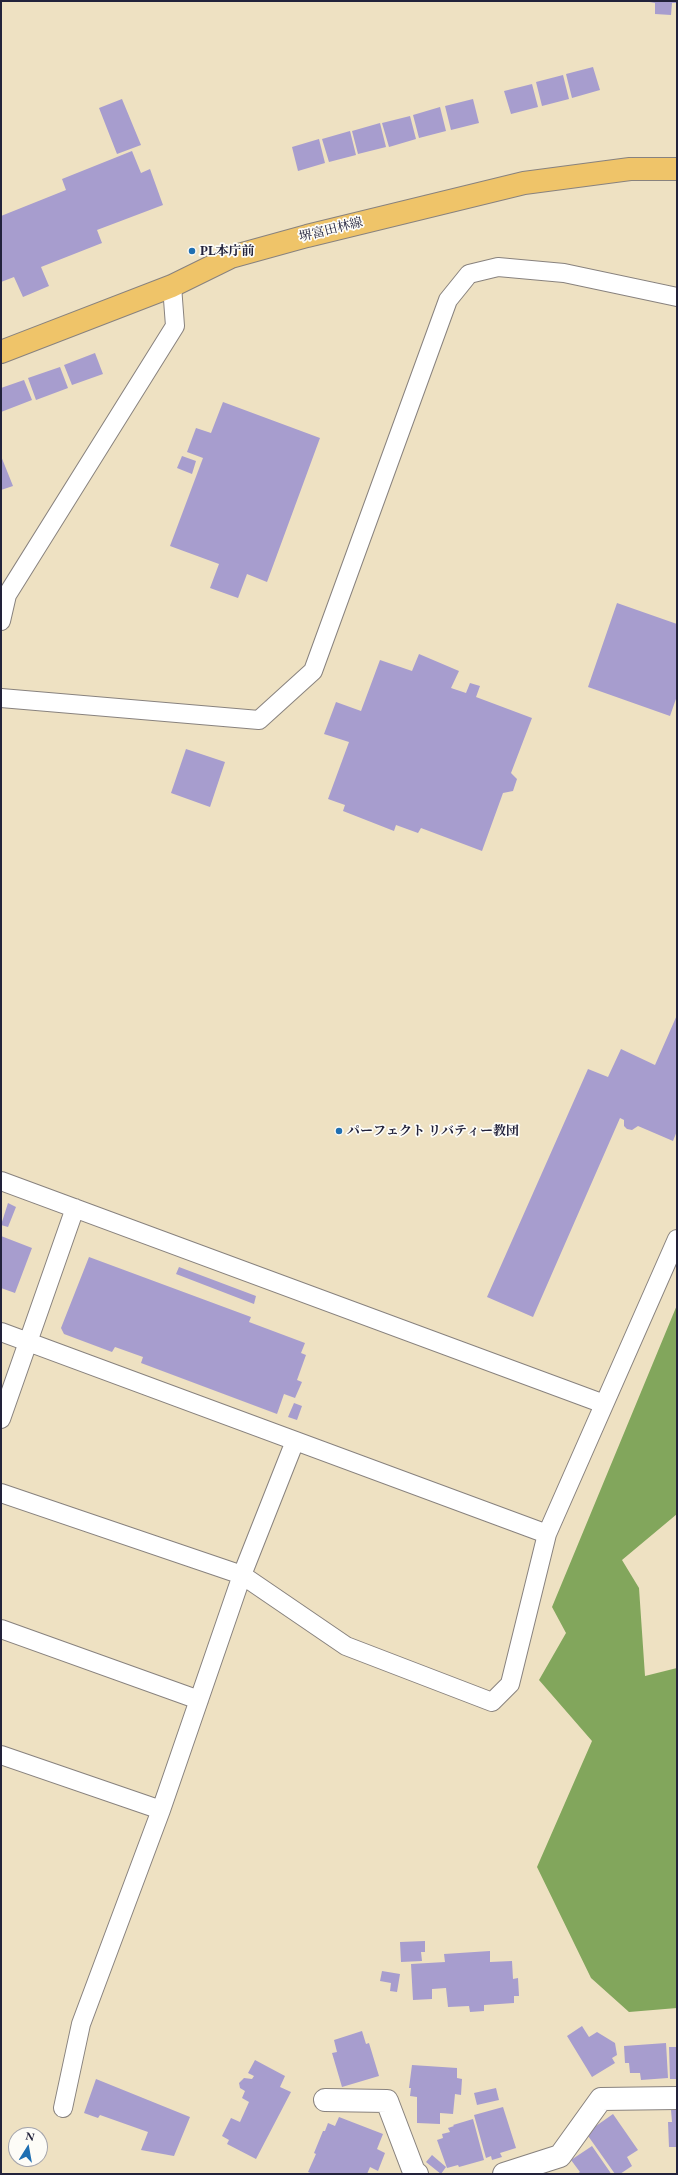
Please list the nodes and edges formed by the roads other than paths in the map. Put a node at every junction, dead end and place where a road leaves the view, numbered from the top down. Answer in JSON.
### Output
{"nodes":[{"id":1,"x":677,"y":169,"type":"edge"},
{"id":2,"x":172,"y":286,"type":"junction"},
{"id":3,"x":677,"y":297,"type":"edge"},
{"id":4,"x":1,"y":352,"type":"edge"},
{"id":5,"x":1,"y":621,"type":"edge"},
{"id":6,"x":1,"y":698,"type":"edge"},
{"id":7,"x":1,"y":1181,"type":"edge"},
{"id":8,"x":75,"y":1208,"type":"junction"},
{"id":9,"x":677,"y":1239,"type":"edge"},
{"id":10,"x":1,"y":1332,"type":"edge"},
{"id":11,"x":28,"y":1342,"type":"junction"},
{"id":12,"x":604,"y":1404,"type":"junction"},
{"id":13,"x":1,"y":1418,"type":"edge"},
{"id":14,"x":295,"y":1440,"type":"junction"},
{"id":15,"x":1,"y":1493,"type":"edge"},
{"id":16,"x":548,"y":1534,"type":"junction"},
{"id":17,"x":242,"y":1575,"type":"junction"},
{"id":18,"x":1,"y":1629,"type":"edge"},
{"id":19,"x":199,"y":1700,"type":"junction"},
{"id":20,"x":1,"y":1755,"type":"edge"},
{"id":21,"x":161,"y":1810,"type":"junction"},
{"id":22,"x":677,"y":2098,"type":"edge"},
{"id":23,"x":325,"y":2100,"type":"dead end"},
{"id":24,"x":63,"y":2108,"type":"dead end"},
{"id":25,"x":417,"y":2174,"type":"edge"},
{"id":26,"x":504,"y":2174,"type":"edge"}],
"edges":[{"from":1,"to":2,"type":"main road","name":"堺富田林線"},
{"from":2,"to":4,"type":"main road","name":"堺富田林線"},
{"from":2,"to":5,"type":"lane"},
{"from":3,"to":6,"type":"lane"},
{"from":7,"to":8,"type":"lane"},
{"from":8,"to":11,"type":"lane"},
{"from":8,"to":12,"type":"lane"},
{"from":9,"to":12,"type":"lane"},
{"from":10,"to":11,"type":"lane"},
{"from":11,"to":13,"type":"lane"},
{"from":11,"to":14,"type":"lane"},
{"from":12,"to":16,"type":"lane"},
{"from":14,"to":16,"type":"lane"},
{"from":14,"to":17,"type":"lane"},
{"from":15,"to":17,"type":"lane"},
{"from":16,"to":17,"type":"lane"},
{"from":17,"to":19,"type":"lane"},
{"from":18,"to":19,"type":"lane"},
{"from":19,"to":21,"type":"lane"},
{"from":20,"to":21,"type":"lane"},
{"from":21,"to":24,"type":"lane"},
{"from":22,"to":26,"type":"street"},
{"from":23,"to":25,"type":"street"}]}
